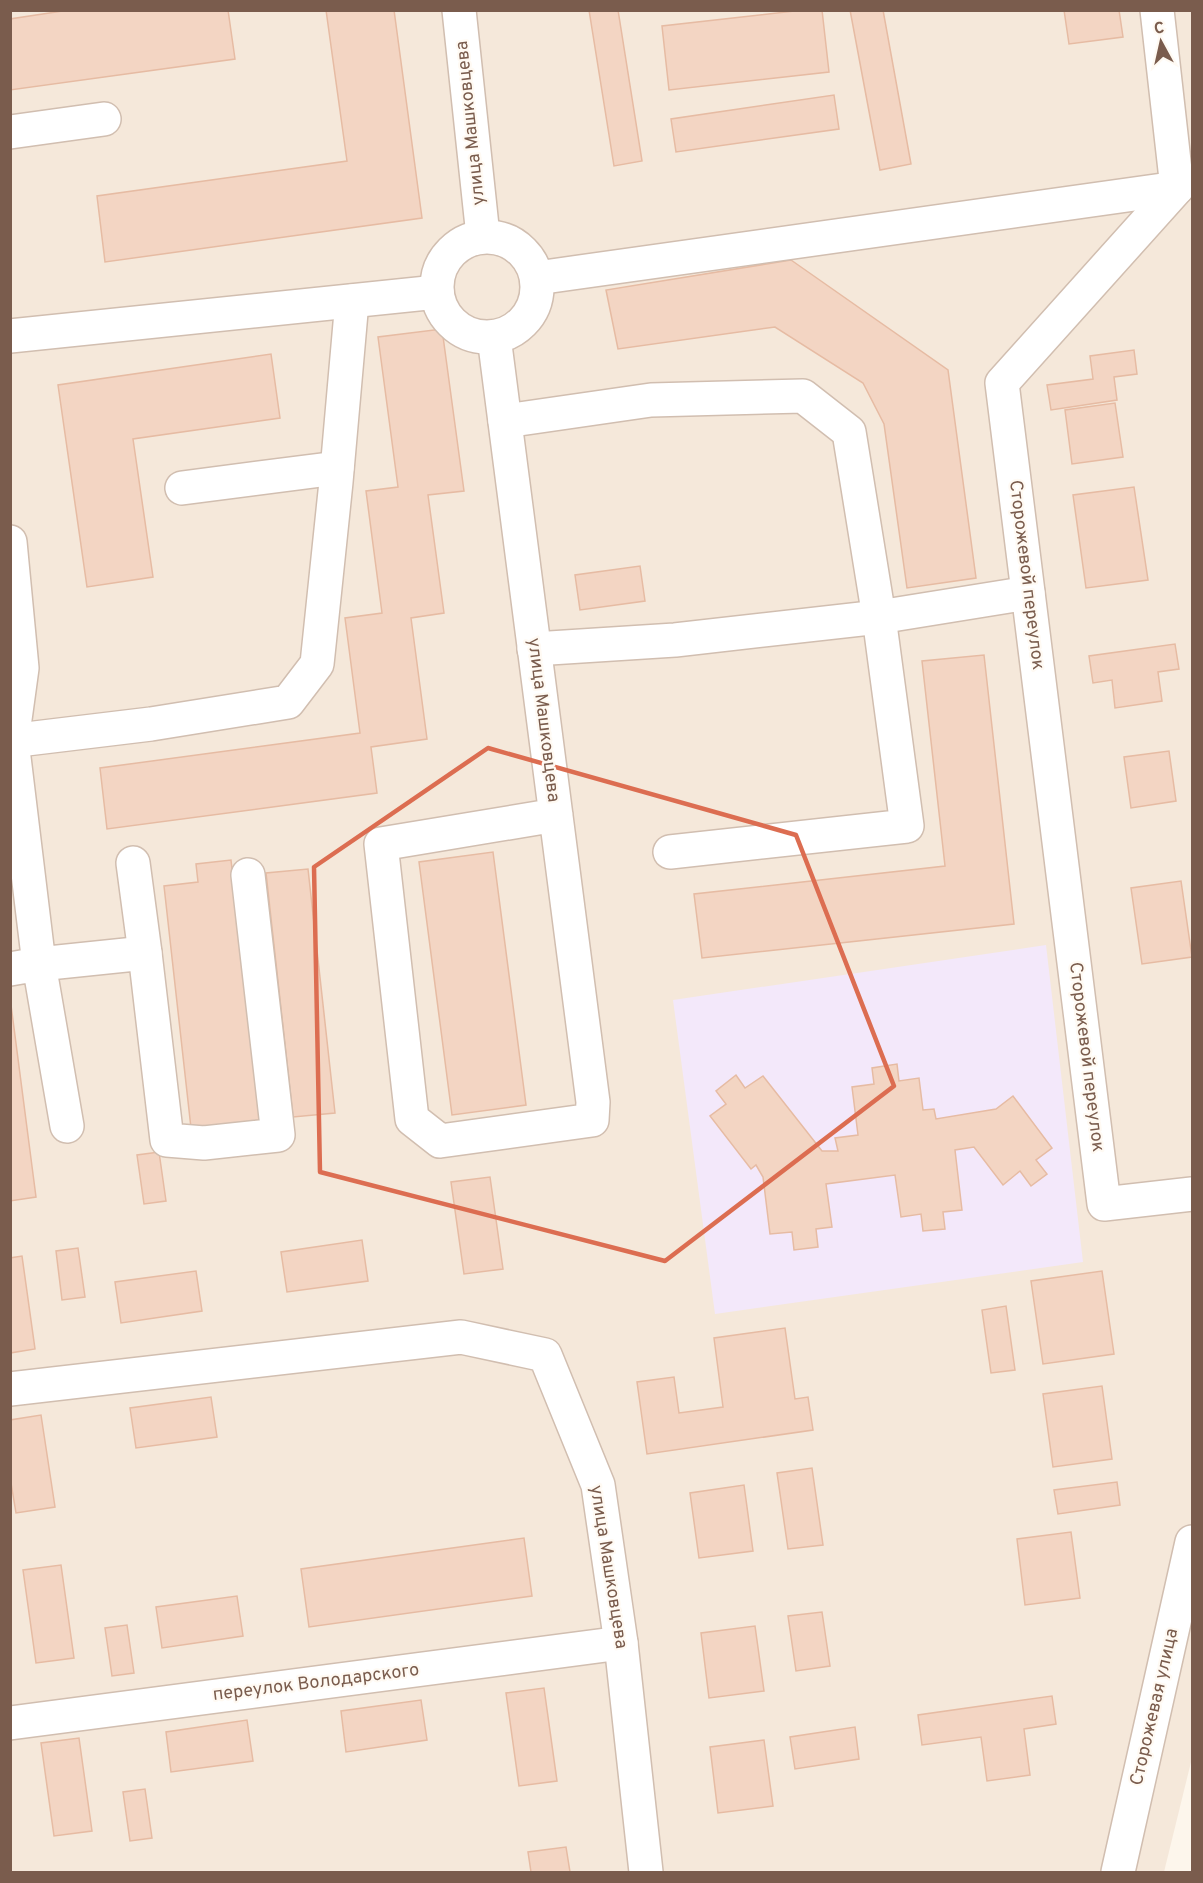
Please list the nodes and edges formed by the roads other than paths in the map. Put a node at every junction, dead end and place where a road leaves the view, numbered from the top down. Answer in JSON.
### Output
{"nodes":[{"id":1,"x":459,"y":10,"type":"edge"},
{"id":2,"x":1157,"y":10,"type":"edge"},
{"id":3,"x":104,"y":118,"type":"dead end"},
{"id":4,"x":10,"y":132,"type":"edge"},
{"id":5,"x":1177,"y":188,"type":"junction"},
{"id":6,"x":483,"y":236,"type":"junction"},
{"id":7,"x":537,"y":278,"type":"junction"},
{"id":8,"x":437,"y":292,"type":"junction"},
{"id":9,"x":352,"y":301,"type":"junction"},
{"id":10,"x":10,"y":336,"type":"edge"},
{"id":11,"x":494,"y":337,"type":"junction"},
{"id":12,"x":505,"y":421,"type":"junction"},
{"id":13,"x":337,"y":468,"type":"junction"},
{"id":14,"x":182,"y":488,"type":"dead end"},
{"id":15,"x":10,"y":542,"type":"edge"},
{"id":16,"x":1028,"y":593,"type":"junction"},
{"id":17,"x":879,"y":617,"type":"junction"},
{"id":18,"x":534,"y":649,"type":"junction"},
{"id":19,"x":11,"y":741,"type":"edge"},
{"id":20,"x":556,"y":815,"type":"junction"},
{"id":21,"x":670,"y":852,"type":"dead end"},
{"id":22,"x":133,"y":863,"type":"dead end"},
{"id":23,"x":248,"y":875,"type":"dead end"},
{"id":24,"x":145,"y":953,"type":"junction"},
{"id":25,"x":25,"y":966,"type":"edge"},
{"id":26,"x":67,"y":1126,"type":"dead end"},
{"id":27,"x":1192,"y":1194,"type":"edge"},
{"id":28,"x":10,"y":1389,"type":"edge"},
{"id":29,"x":1192,"y":1542,"type":"edge"},
{"id":30,"x":621,"y":1643,"type":"junction"},
{"id":31,"x":10,"y":1723,"type":"edge"},
{"id":32,"x":646,"y":1872,"type":"edge"},
{"id":33,"x":1118,"y":1872,"type":"edge"}],
"edges":[{"from":1,"to":6,"type":"street","name":"улица Машковцева"},
{"from":2,"to":5,"type":"street"},
{"from":3,"to":4,"type":"street"},
{"from":5,"to":7,"type":"street"},
{"from":5,"to":16,"type":"street","name":"Сторожевой переулок"},
{"from":6,"to":7,"type":"street"},
{"from":6,"to":8,"type":"street"},
{"from":7,"to":11,"type":"street"},
{"from":8,"to":9,"type":"street"},
{"from":8,"to":11,"type":"street"},
{"from":9,"to":10,"type":"street"},
{"from":9,"to":13,"type":"street"},
{"from":11,"to":12,"type":"street","name":"улица Машковцева"},
{"from":12,"to":17,"type":"street"},
{"from":12,"to":18,"type":"street","name":"улица Машковцева"},
{"from":13,"to":14,"type":"street"},
{"from":13,"to":19,"type":"street"},
{"from":15,"to":19,"type":"street"},
{"from":16,"to":17,"type":"street"},
{"from":16,"to":27,"type":"street","name":"Сторожевой переулок"},
{"from":17,"to":18,"type":"street"},
{"from":17,"to":21,"type":"street"},
{"from":18,"to":20,"type":"street","name":"улица Машковцева"},
{"from":19,"to":25,"type":"street"},
{"from":20,"to":20,"type":"street","name":"улица Машковцева"},
{"from":22,"to":24,"type":"street"},
{"from":23,"to":24,"type":"street"},
{"from":24,"to":25,"type":"street"},
{"from":25,"to":26,"type":"street"},
{"from":28,"to":30,"type":"street","name":"улица Машковцева"},
{"from":29,"to":33,"type":"street","name":"Сторожевая улица"},
{"from":30,"to":31,"type":"street","name":"переулок Володарского"},
{"from":30,"to":32,"type":"street","name":"улица Машковцева"}]}
